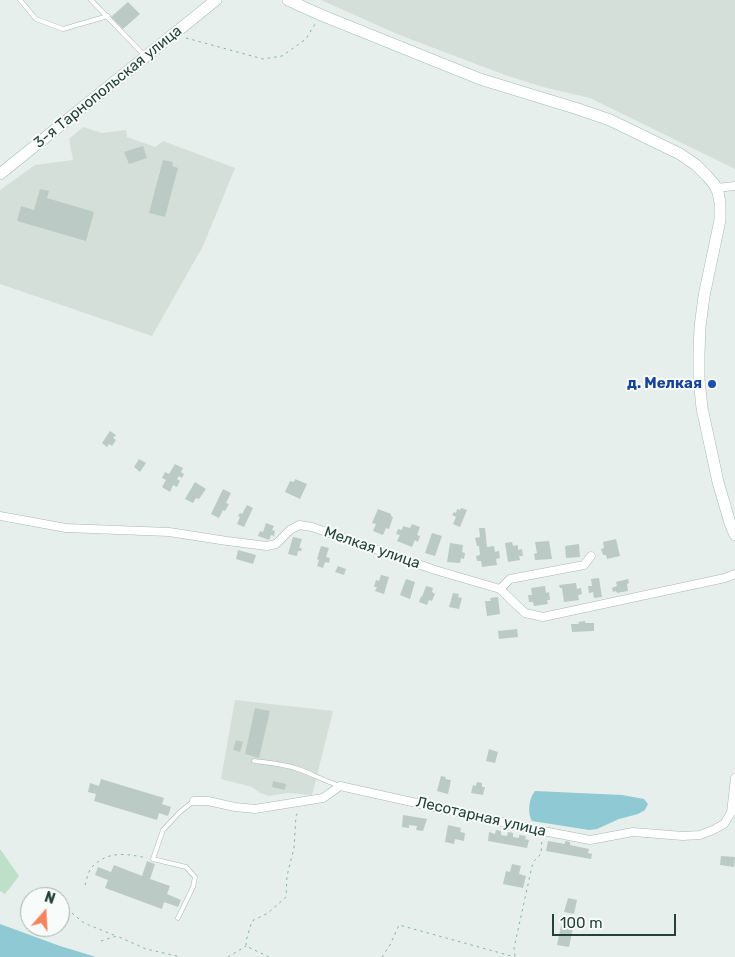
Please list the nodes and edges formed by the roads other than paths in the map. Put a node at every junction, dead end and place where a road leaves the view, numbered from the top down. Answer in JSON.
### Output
{"nodes":[{"id":1,"x":20,"y":0,"type":"edge"},
{"id":2,"x":91,"y":0,"type":"edge"},
{"id":3,"x":216,"y":0,"type":"edge"},
{"id":4,"x":288,"y":0,"type":"edge"},
{"id":5,"x":108,"y":16,"type":"junction"},
{"id":6,"x":145,"y":57,"type":"junction"},
{"id":7,"x":0,"y":174,"type":"edge"},
{"id":8,"x":735,"y":186,"type":"edge"},
{"id":9,"x":716,"y":188,"type":"junction"},
{"id":10,"x":0,"y":516,"type":"edge"},
{"id":11,"x":735,"y":535,"type":"edge"},
{"id":12,"x":592,"y":556,"type":"dead end"},
{"id":13,"x":735,"y":574,"type":"edge"},
{"id":14,"x":500,"y":589,"type":"junction"},
{"id":15,"x":254,"y":761,"type":"dead end"},
{"id":16,"x":735,"y":778,"type":"edge"},
{"id":17,"x":340,"y":786,"type":"junction"},
{"id":18,"x":194,"y":802,"type":"joint"},
{"id":19,"x":178,"y":918,"type":"dead end"}],
"edges":[{"from":1,"to":5,"type":"lane"},
{"from":2,"to":5,"type":"lane"},
{"from":3,"to":6,"type":"main road","name":"3-я Тарнопольская улица"},
{"from":4,"to":9,"type":"main road"},
{"from":5,"to":6,"type":"lane"},
{"from":6,"to":7,"type":"main road","name":"3-я Тарнопольская улица"},
{"from":8,"to":9,"type":"street"},
{"from":9,"to":11,"type":"main road"},
{"from":10,"to":14,"type":"street","name":"Мелкая улица"},
{"from":12,"to":14,"type":"street"},
{"from":13,"to":14,"type":"street","name":"Мелкая улица"},
{"from":15,"to":17,"type":"lane"},
{"from":16,"to":17,"type":"street","name":"Лесотарная улица"},
{"from":17,"to":18,"type":"street"},
{"from":18,"to":19,"type":"lane"}]}
